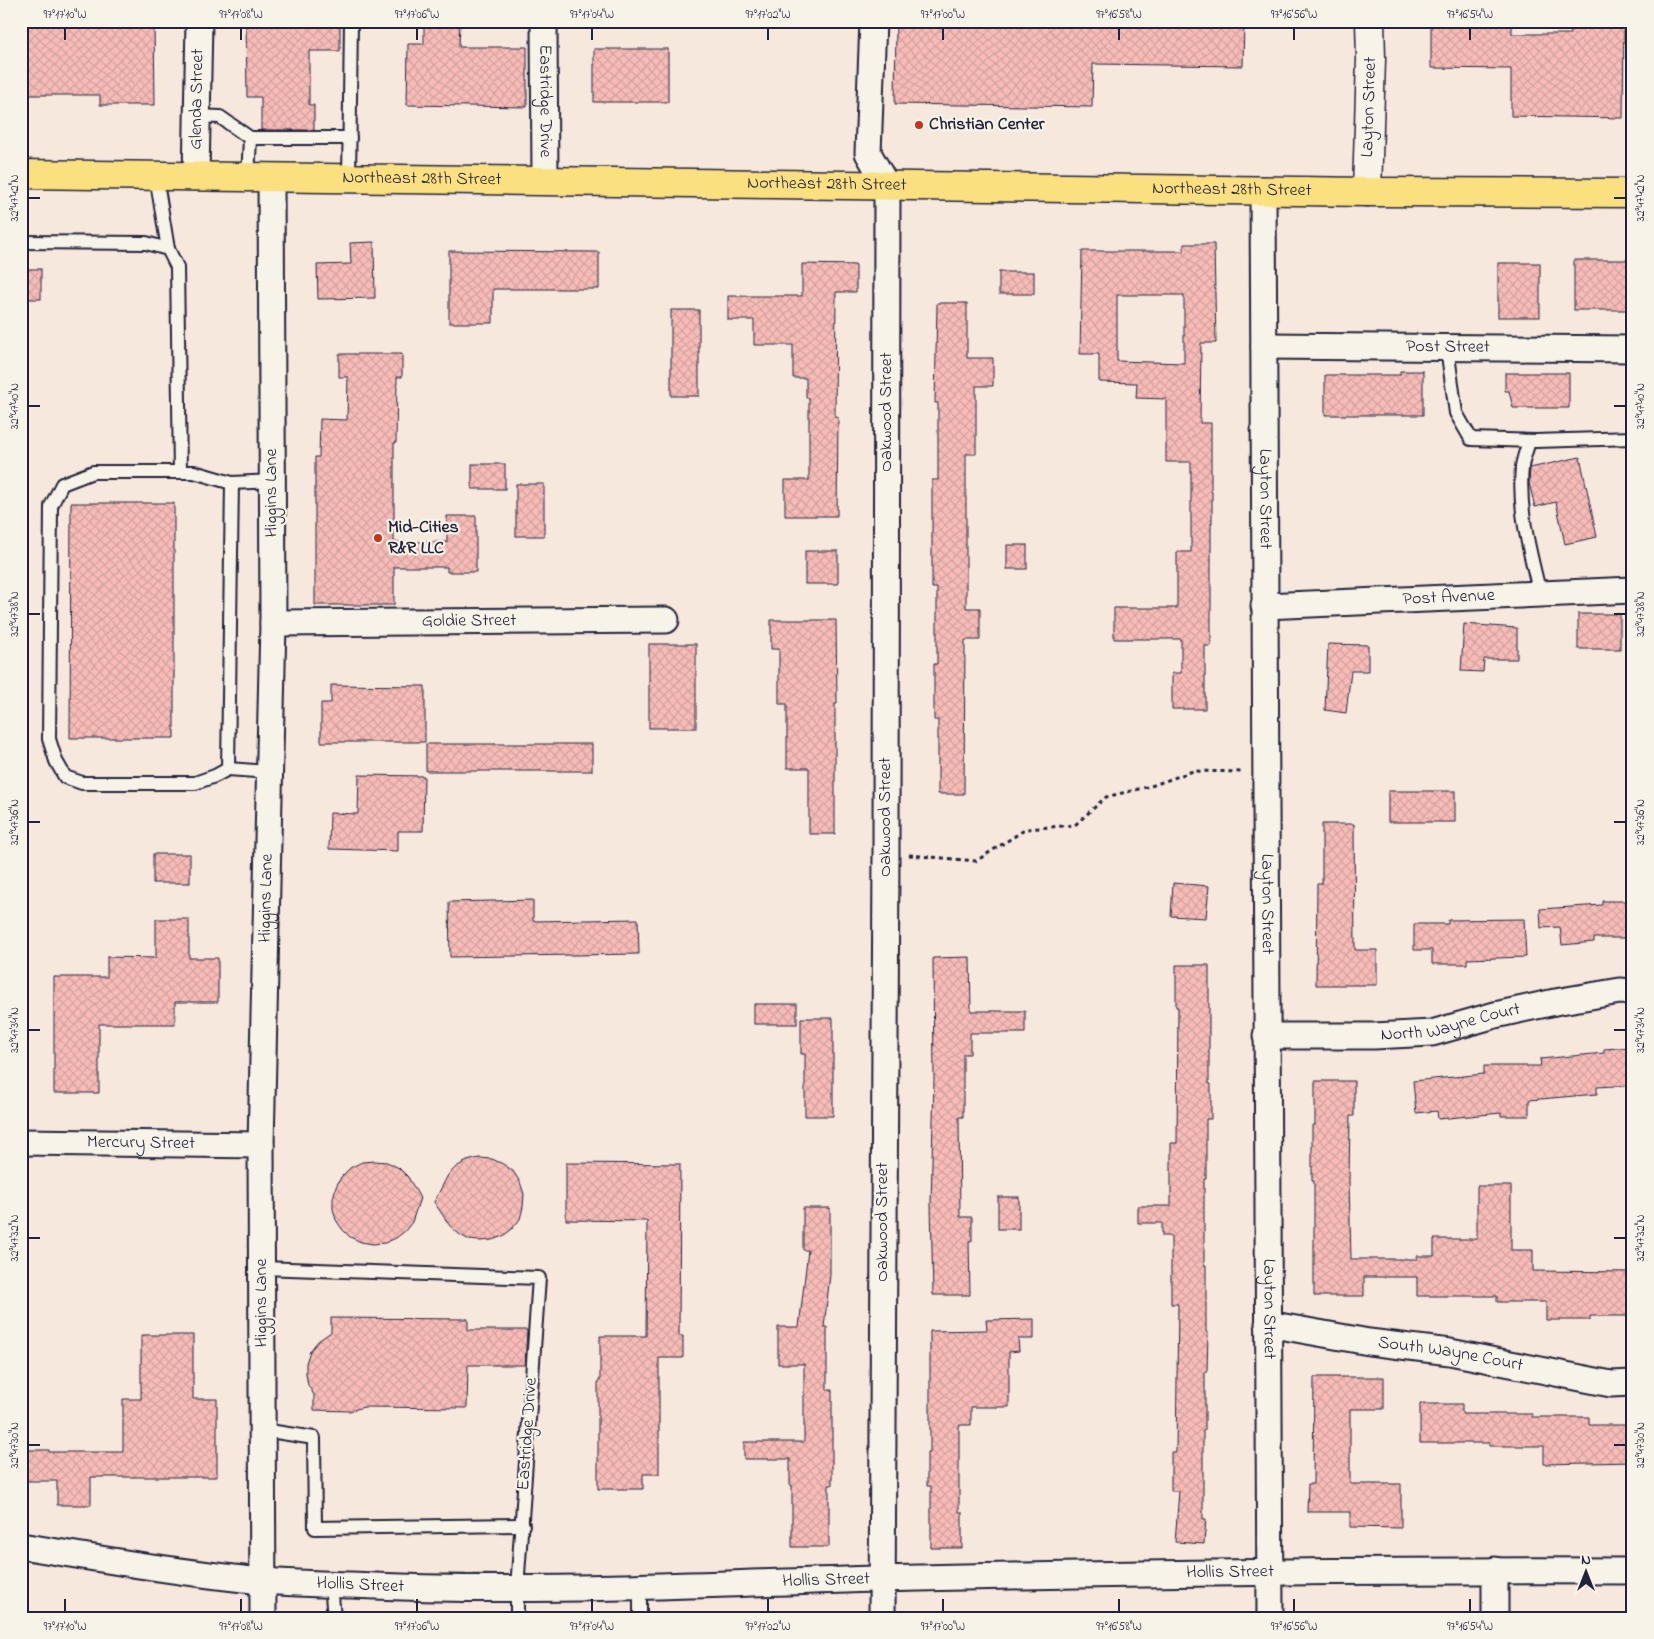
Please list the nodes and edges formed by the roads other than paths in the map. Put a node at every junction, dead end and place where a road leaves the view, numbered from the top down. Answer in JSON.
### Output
{"nodes":[{"id":1,"x":199,"y":21,"type":"edge"},
{"id":2,"x":351,"y":21,"type":"edge"},
{"id":3,"x":544,"y":21,"type":"edge"},
{"id":4,"x":873,"y":21,"type":"edge"},
{"id":5,"x":1370,"y":21,"type":"edge"},
{"id":6,"x":197,"y":116,"type":"junction"},
{"id":7,"x":250,"y":138,"type":"junction"},
{"id":8,"x":350,"y":138,"type":"junction"},
{"id":9,"x":22,"y":174,"type":"edge"},
{"id":10,"x":156,"y":176,"type":"junction"},
{"id":11,"x":196,"y":177,"type":"junction"},
{"id":12,"x":260,"y":178,"type":"junction"},
{"id":13,"x":349,"y":179,"type":"junction"},
{"id":14,"x":546,"y":181,"type":"junction"},
{"id":15,"x":888,"y":186,"type":"junction"},
{"id":16,"x":1263,"y":190,"type":"junction"},
{"id":17,"x":1367,"y":192,"type":"junction"},
{"id":18,"x":1633,"y":193,"type":"edge"},
{"id":19,"x":21,"y":202,"type":"edge"},
{"id":20,"x":21,"y":242,"type":"edge"},
{"id":21,"x":168,"y":249,"type":"junction"},
{"id":22,"x":1264,"y":346,"type":"junction"},
{"id":23,"x":1448,"y":348,"type":"junction"},
{"id":24,"x":1633,"y":349,"type":"edge"},
{"id":25,"x":1633,"y":438,"type":"edge"},
{"id":26,"x":1529,"y":441,"type":"junction"},
{"id":27,"x":180,"y":472,"type":"junction"},
{"id":28,"x":272,"y":481,"type":"junction"},
{"id":29,"x":232,"y":483,"type":"junction"},
{"id":30,"x":1633,"y":590,"type":"edge"},
{"id":31,"x":1540,"y":594,"type":"junction"},
{"id":32,"x":1264,"y":606,"type":"junction"},
{"id":33,"x":666,"y":620,"type":"dead end"},
{"id":34,"x":273,"y":623,"type":"junction"},
{"id":35,"x":228,"y":769,"type":"junction"},
{"id":36,"x":269,"y":772,"type":"junction"},
{"id":37,"x":1633,"y":992,"type":"edge"},
{"id":38,"x":1266,"y":1036,"type":"junction"},
{"id":39,"x":21,"y":1142,"type":"edge"},
{"id":40,"x":261,"y":1145,"type":"junction"},
{"id":41,"x":262,"y":1268,"type":"junction"},
{"id":42,"x":1268,"y":1324,"type":"junction"},
{"id":43,"x":1633,"y":1383,"type":"edge"},
{"id":44,"x":263,"y":1430,"type":"junction"},
{"id":45,"x":523,"y":1525,"type":"junction"},
{"id":46,"x":21,"y":1546,"type":"edge"},
{"id":47,"x":1494,"y":1570,"type":"junction"},
{"id":48,"x":1633,"y":1571,"type":"edge"},
{"id":49,"x":1270,"y":1573,"type":"junction"},
{"id":50,"x":882,"y":1579,"type":"junction"},
{"id":51,"x":263,"y":1581,"type":"junction"},
{"id":52,"x":331,"y":1584,"type":"junction"},
{"id":53,"x":640,"y":1586,"type":"junction"},
{"id":54,"x":517,"y":1589,"type":"junction"},
{"id":55,"x":263,"y":1618,"type":"edge"},
{"id":56,"x":334,"y":1618,"type":"edge"},
{"id":57,"x":517,"y":1618,"type":"edge"},
{"id":58,"x":640,"y":1618,"type":"edge"},
{"id":59,"x":882,"y":1618,"type":"edge"},
{"id":60,"x":1270,"y":1618,"type":"edge"},
{"id":61,"x":1494,"y":1618,"type":"edge"}],
"edges":[{"from":1,"to":6,"type":"street","name":"Glenda Street"},
{"from":2,"to":8,"type":"lane"},
{"from":3,"to":14,"type":"street","name":"Eastridge Drive"},
{"from":4,"to":15,"type":"street"},
{"from":5,"to":17,"type":"street","name":"Layton Street"},
{"from":6,"to":7,"type":"lane"},
{"from":6,"to":11,"type":"street","name":"Glenda Street"},
{"from":7,"to":8,"type":"lane"},
{"from":7,"to":12,"type":"lane"},
{"from":8,"to":13,"type":"lane"},
{"from":9,"to":10,"type":"main road","name":"Northeast 28th Street"},
{"from":9,"to":19,"type":"lane"},
{"from":10,"to":11,"type":"main road","name":"Northeast 28th Street"},
{"from":10,"to":21,"type":"lane"},
{"from":11,"to":12,"type":"main road","name":"Northeast 28th Street"},
{"from":12,"to":13,"type":"main road","name":"Northeast 28th Street"},
{"from":12,"to":28,"type":"street","name":"Higgins Lane"},
{"from":13,"to":14,"type":"main road","name":"Northeast 28th Street"},
{"from":14,"to":15,"type":"main road","name":"Northeast 28th Street"},
{"from":15,"to":16,"type":"main road","name":"Northeast 28th Street"},
{"from":15,"to":50,"type":"street","name":"Oakwood Street"},
{"from":16,"to":17,"type":"main road","name":"Northeast 28th Street"},
{"from":16,"to":22,"type":"street","name":"Layton Street"},
{"from":17,"to":18,"type":"main road","name":"Northeast 28th Street"},
{"from":20,"to":21,"type":"lane"},
{"from":21,"to":27,"type":"lane"},
{"from":22,"to":23,"type":"street","name":"Post Street"},
{"from":22,"to":32,"type":"street","name":"Layton Street"},
{"from":23,"to":24,"type":"street","name":"Post Street"},
{"from":23,"to":26,"type":"lane"},
{"from":25,"to":26,"type":"lane"},
{"from":26,"to":31,"type":"lane"},
{"from":27,"to":29,"type":"lane"},
{"from":27,"to":35,"type":"lane"},
{"from":28,"to":29,"type":"lane"},
{"from":28,"to":34,"type":"street","name":"Higgins Lane"},
{"from":29,"to":35,"type":"lane"},
{"from":30,"to":31,"type":"street","name":"Post Avenue"},
{"from":31,"to":32,"type":"street","name":"Post Avenue"},
{"from":32,"to":38,"type":"street","name":"Layton Street"},
{"from":33,"to":34,"type":"street","name":"Goldie Street"},
{"from":34,"to":36,"type":"street","name":"Higgins Lane"},
{"from":35,"to":36,"type":"lane"},
{"from":36,"to":40,"type":"street","name":"Higgins Lane"},
{"from":37,"to":38,"type":"street","name":"North Wayne Court"},
{"from":38,"to":42,"type":"street","name":"Layton Street"},
{"from":39,"to":40,"type":"street","name":"Mercury Street"},
{"from":40,"to":41,"type":"street","name":"Higgins Lane"},
{"from":41,"to":44,"type":"street","name":"Higgins Lane"},
{"from":41,"to":45,"type":"lane","name":"Eastridge Drive"},
{"from":42,"to":43,"type":"street","name":"South Wayne Court"},
{"from":42,"to":49,"type":"street","name":"Layton Street"},
{"from":44,"to":45,"type":"lane"},
{"from":44,"to":51,"type":"street","name":"Higgins Lane"},
{"from":45,"to":54,"type":"lane","name":"Eastridge Drive"},
{"from":46,"to":51,"type":"street","name":"Hollis Street"},
{"from":47,"to":48,"type":"street","name":"Hollis Street"},
{"from":47,"to":49,"type":"street","name":"Hollis Street"},
{"from":47,"to":61,"type":"street"},
{"from":49,"to":50,"type":"street","name":"Hollis Street"},
{"from":49,"to":60,"type":"street","name":"Layton Street"},
{"from":50,"to":53,"type":"street","name":"Hollis Street"},
{"from":50,"to":59,"type":"street","name":"Oakwood Street"},
{"from":51,"to":52,"type":"street","name":"Hollis Street"},
{"from":51,"to":55,"type":"street","name":"Higgins Lane"},
{"from":52,"to":54,"type":"street","name":"Hollis Street"},
{"from":52,"to":56,"type":"lane"},
{"from":53,"to":54,"type":"street","name":"Hollis Street"},
{"from":53,"to":58,"type":"lane"},
{"from":54,"to":57,"type":"lane","name":"Eastridge Drive"}]}
